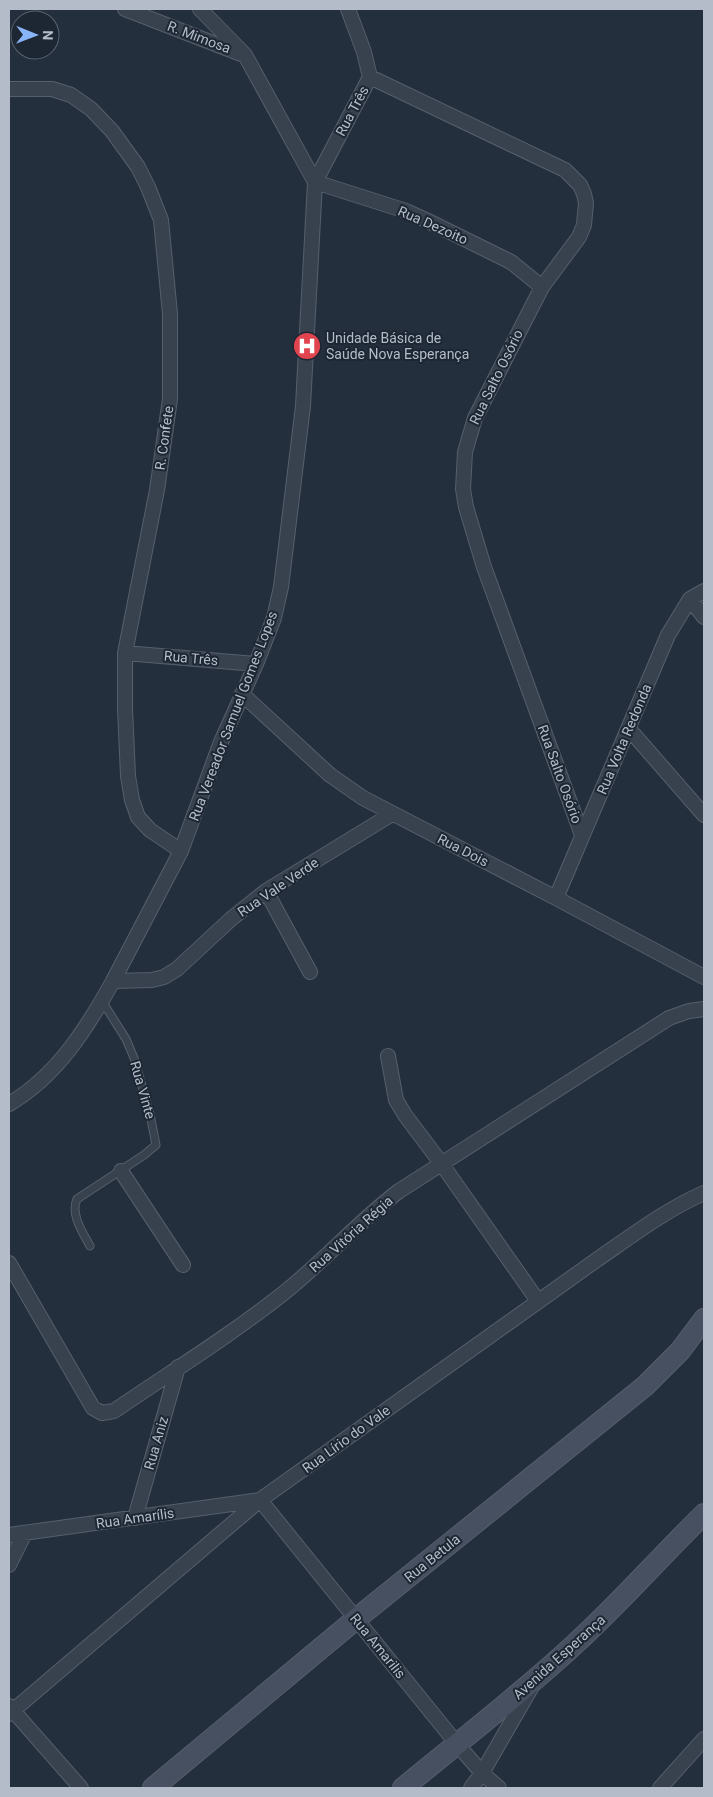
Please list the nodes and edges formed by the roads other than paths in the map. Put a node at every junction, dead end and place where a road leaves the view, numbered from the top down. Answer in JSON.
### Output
{"nodes":[{"id":1,"x":125,"y":9,"type":"edge"},
{"id":2,"x":200,"y":9,"type":"edge"},
{"id":3,"x":348,"y":9,"type":"edge"},
{"id":4,"x":245,"y":55,"type":"junction"},
{"id":5,"x":370,"y":78,"type":"junction"},
{"id":6,"x":9,"y":89,"type":"edge"},
{"id":7,"x":315,"y":182,"type":"junction"},
{"id":8,"x":542,"y":287,"type":"junction"},
{"id":9,"x":704,"y":591,"type":"edge"},
{"id":10,"x":690,"y":599,"type":"junction"},
{"id":11,"x":704,"y":617,"type":"edge"},
{"id":12,"x":126,"y":653,"type":"junction"},
{"id":13,"x":256,"y":664,"type":"junction"},
{"id":14,"x":242,"y":694,"type":"junction"},
{"id":15,"x":629,"y":729,"type":"junction"},
{"id":16,"x":392,"y":814,"type":"junction"},
{"id":17,"x":704,"y":815,"type":"edge"},
{"id":18,"x":582,"y":835,"type":"junction"},
{"id":19,"x":182,"y":851,"type":"junction"},
{"id":20,"x":266,"y":892,"type":"junction"},
{"id":21,"x":556,"y":898,"type":"junction"},
{"id":22,"x":310,"y":972,"type":"dead end"},
{"id":23,"x":704,"y":977,"type":"edge"},
{"id":24,"x":113,"y":980,"type":"junction"},
{"id":25,"x":102,"y":1000,"type":"junction"},
{"id":26,"x":704,"y":1009,"type":"edge"},
{"id":27,"x":388,"y":1056,"type":"dead end"},
{"id":28,"x":9,"y":1104,"type":"edge"},
{"id":29,"x":441,"y":1163,"type":"junction"},
{"id":30,"x":121,"y":1171,"type":"junction"},
{"id":31,"x":704,"y":1193,"type":"edge"},
{"id":32,"x":90,"y":1246,"type":"dead end"},
{"id":33,"x":9,"y":1263,"type":"edge"},
{"id":34,"x":183,"y":1265,"type":"dead end"},
{"id":35,"x":538,"y":1301,"type":"junction"},
{"id":36,"x":704,"y":1319,"type":"edge"},
{"id":37,"x":178,"y":1368,"type":"junction"},
{"id":38,"x":260,"y":1500,"type":"junction"},
{"id":39,"x":704,"y":1514,"type":"edge"},
{"id":40,"x":135,"y":1518,"type":"junction"},
{"id":41,"x":25,"y":1533,"type":"junction"},
{"id":42,"x":9,"y":1535,"type":"edge"},
{"id":43,"x":9,"y":1565,"type":"edge"},
{"id":44,"x":356,"y":1619,"type":"junction"},
{"id":45,"x":536,"y":1679,"type":"junction"},
{"id":46,"x":10,"y":1710,"type":"edge"},
{"id":47,"x":704,"y":1739,"type":"edge"},
{"id":48,"x":456,"y":1744,"type":"junction"},
{"id":49,"x":482,"y":1773,"type":"junction"},
{"id":50,"x":81,"y":1788,"type":"edge"},
{"id":51,"x":153,"y":1788,"type":"edge"},
{"id":52,"x":402,"y":1788,"type":"edge"},
{"id":53,"x":471,"y":1788,"type":"edge"},
{"id":54,"x":499,"y":1788,"type":"edge"},
{"id":55,"x":660,"y":1788,"type":"edge"}],
"edges":[{"from":1,"to":4,"type":"street","name":"R. Mimosa"},
{"from":2,"to":4,"type":"street"},
{"from":3,"to":5,"type":"street","name":"Rua Três"},
{"from":4,"to":7,"type":"street"},
{"from":5,"to":7,"type":"street","name":"Rua Três"},
{"from":5,"to":8,"type":"street","name":"Rua Salto Osório"},
{"from":6,"to":12,"type":"street","name":"R. Confete"},
{"from":7,"to":8,"type":"street","name":"Rua Dezoito"},
{"from":7,"to":13,"type":"street","name":"Rua Vereador Samuel Gomes Lopes"},
{"from":8,"to":18,"type":"street","name":"Rua Salto Osório"},
{"from":9,"to":10,"type":"street","name":"Rua Volta Redonda"},
{"from":10,"to":11,"type":"street"},
{"from":10,"to":15,"type":"street","name":"Rua Volta Redonda"},
{"from":12,"to":13,"type":"street","name":"Rua Três"},
{"from":12,"to":19,"type":"street","name":"R. Confete"},
{"from":13,"to":14,"type":"street","name":"Rua Vereador Samuel Gomes Lopes"},
{"from":14,"to":16,"type":"street","name":"Rua Dois"},
{"from":14,"to":19,"type":"street","name":"Rua Vereador Samuel Gomes Lopes"},
{"from":15,"to":17,"type":"street"},
{"from":15,"to":18,"type":"street","name":"Rua Volta Redonda"},
{"from":16,"to":20,"type":"street","name":"Rua Vale Verde"},
{"from":16,"to":21,"type":"street","name":"Rua Dois"},
{"from":18,"to":21,"type":"street","name":"Rua Volta Redonda"},
{"from":19,"to":24,"type":"street","name":"Rua Vereador Samuel Gomes Lopes"},
{"from":20,"to":22,"type":"street"},
{"from":20,"to":24,"type":"street","name":"Rua Vale Verde"},
{"from":21,"to":23,"type":"street","name":"Rua Dois"},
{"from":24,"to":25,"type":"street","name":"Rua Vereador Samuel Gomes Lopes"},
{"from":25,"to":28,"type":"street","name":"Rua Vereador Samuel Gomes Lopes"},
{"from":25,"to":30,"type":"lane","name":"Rua Vinte"},
{"from":26,"to":29,"type":"street","name":"Rua Vitória Régia"},
{"from":27,"to":29,"type":"street"},
{"from":29,"to":35,"type":"street"},
{"from":29,"to":37,"type":"street","name":"Rua Vitória Régia"},
{"from":30,"to":32,"type":"lane","name":"Rua Vinte"},
{"from":30,"to":34,"type":"street"},
{"from":31,"to":35,"type":"street","name":"Rua Lírio do Vale"},
{"from":33,"to":37,"type":"street","name":"Rua Vitória Régia"},
{"from":35,"to":38,"type":"street","name":"Rua Lírio do Vale"},
{"from":36,"to":44,"type":"street","name":"Rua Betula"},
{"from":37,"to":40,"type":"street","name":"Rua Aniz"},
{"from":38,"to":40,"type":"street","name":"Rua Amarílis"},
{"from":38,"to":44,"type":"street","name":"Rua Amarilis"},
{"from":38,"to":46,"type":"street","name":"Rua Lírio do Vale"},
{"from":39,"to":45,"type":"street","name":"Avenida Esperança"},
{"from":40,"to":41,"type":"street","name":"Rua Amarílis"},
{"from":41,"to":42,"type":"street","name":"Rua Amarílis"},
{"from":41,"to":43,"type":"street"},
{"from":44,"to":48,"type":"street","name":"Rua Amarilis"},
{"from":44,"to":51,"type":"street","name":"Rua Betula"},
{"from":45,"to":48,"type":"street","name":"Avenida Esperança"},
{"from":45,"to":49,"type":"street"},
{"from":46,"to":50,"type":"street"},
{"from":47,"to":55,"type":"street"},
{"from":48,"to":49,"type":"street","name":"Rua Amarilis"},
{"from":48,"to":52,"type":"street","name":"Avenida Esperança"},
{"from":49,"to":53,"type":"street"},
{"from":49,"to":54,"type":"street","name":"Rua Amarilis"}]}
